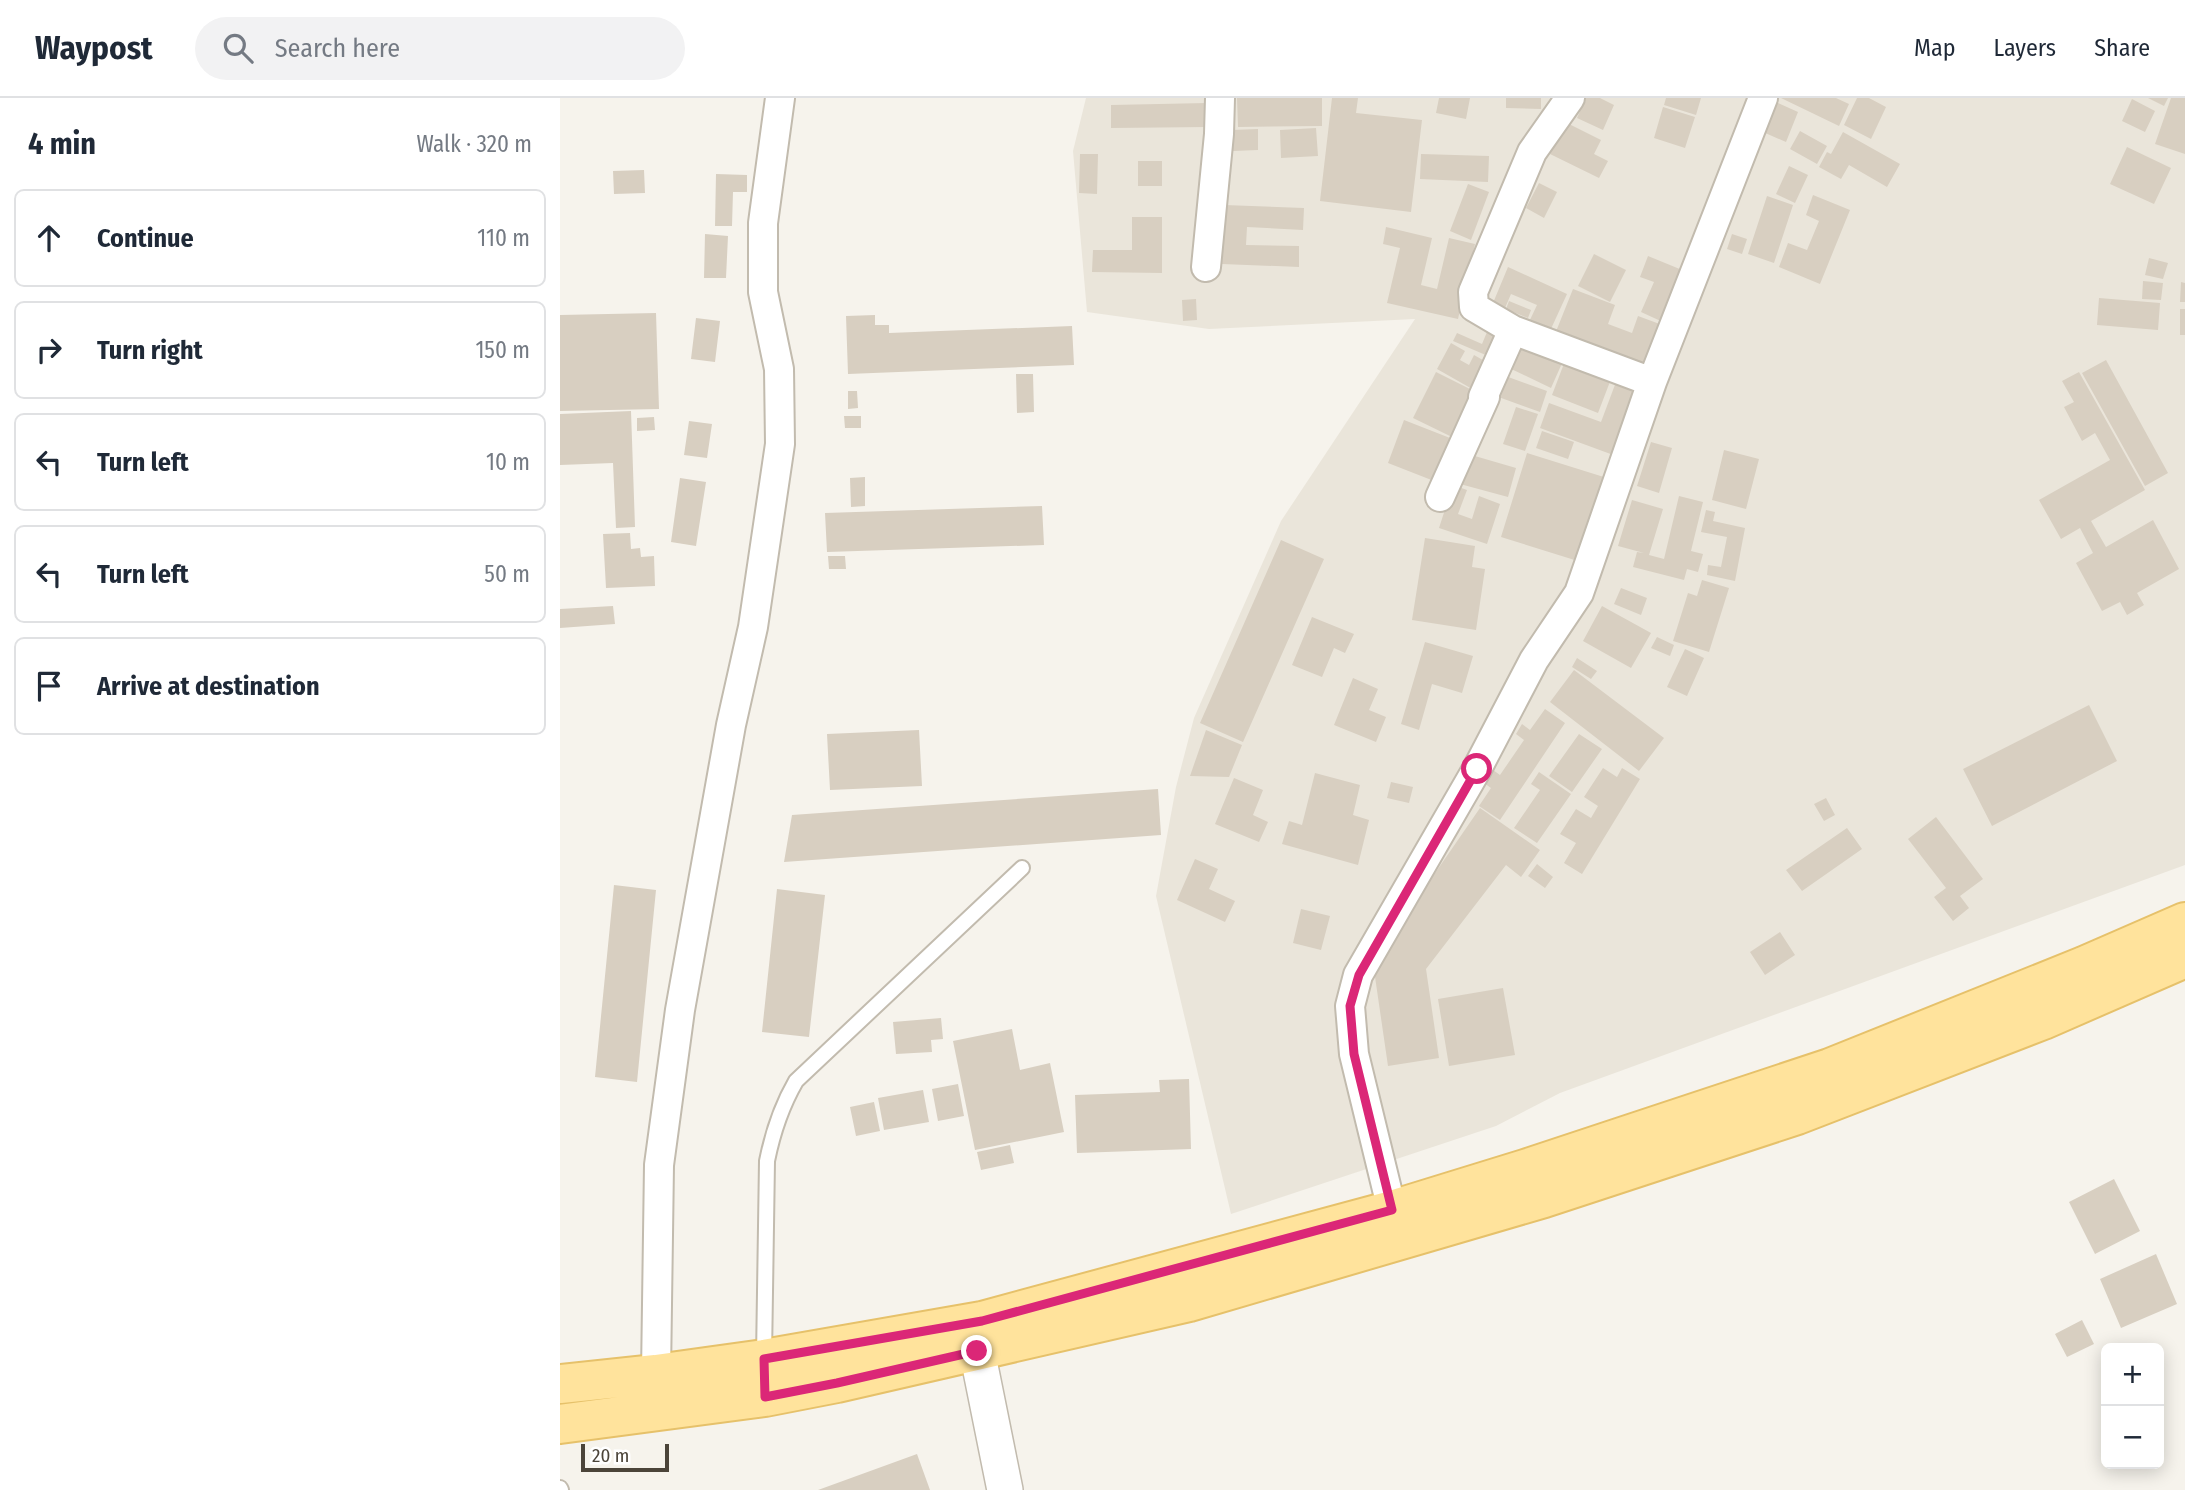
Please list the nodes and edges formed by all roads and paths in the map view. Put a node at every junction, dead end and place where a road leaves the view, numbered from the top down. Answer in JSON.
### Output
{"nodes":[{"id":1,"x":780,"y":98,"type":"edge"},
{"id":2,"x":1220,"y":98,"type":"edge"},
{"id":3,"x":1570,"y":98,"type":"edge"},
{"id":4,"x":1763,"y":98,"type":"edge"},
{"id":5,"x":1206,"y":267,"type":"dead end"},
{"id":6,"x":1513,"y":330,"type":"junction"},
{"id":7,"x":1653,"y":382,"type":"junction"},
{"id":8,"x":1440,"y":497,"type":"dead end"},
{"id":9,"x":1023,"y":868,"type":"dead end"},
{"id":10,"x":2185,"y":922,"type":"edge"},
{"id":11,"x":2185,"y":958,"type":"edge"},
{"id":12,"x":1392,"y":1210,"type":"junction"},
{"id":13,"x":977,"y":1351,"type":"junction"},
{"id":14,"x":656,"y":1374,"type":"junction"},
{"id":15,"x":764,"y":1378,"type":"junction"},
{"id":16,"x":560,"y":1384,"type":"edge"},
{"id":17,"x":560,"y":1424,"type":"edge"},
{"id":18,"x":1005,"y":1490,"type":"edge"}],
"edges":[{"from":1,"to":14,"type":"street"},
{"from":2,"to":5,"type":"street"},
{"from":3,"to":6,"type":"street"},
{"from":4,"to":7,"type":"street"},
{"from":6,"to":7,"type":"street"},
{"from":6,"to":8,"type":"street"},
{"from":7,"to":12,"type":"street"},
{"from":9,"to":15,"type":"lane"},
{"from":10,"to":12,"type":"main road"},
{"from":11,"to":13,"type":"main road"},
{"from":12,"to":15,"type":"main road"},
{"from":13,"to":15,"type":"main road"},
{"from":13,"to":18,"type":"street"},
{"from":14,"to":15,"type":"main road"},
{"from":14,"to":16,"type":"main road"},
{"from":15,"to":17,"type":"main road"}]}
